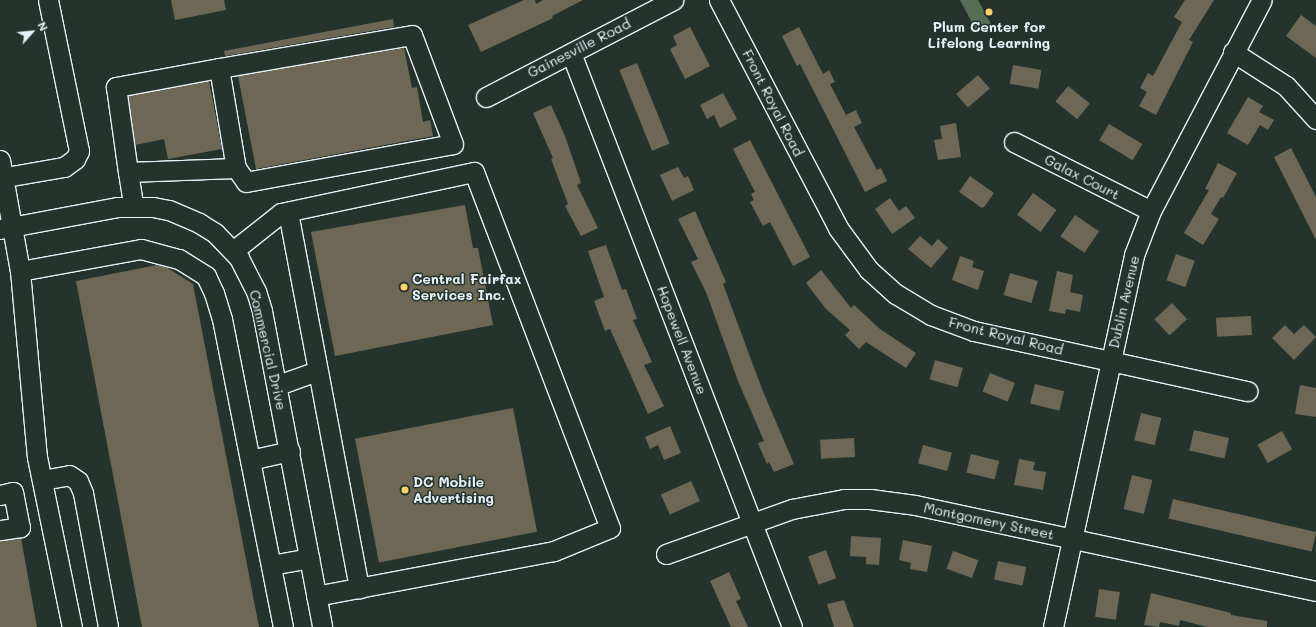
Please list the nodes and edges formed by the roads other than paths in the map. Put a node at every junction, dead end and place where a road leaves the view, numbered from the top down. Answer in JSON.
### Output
{"nodes":[{"id":1,"x":48,"y":0,"type":"edge"},
{"id":2,"x":673,"y":0,"type":"edge"},
{"id":3,"x":719,"y":0,"type":"edge"},
{"id":4,"x":1262,"y":0,"type":"edge"},
{"id":5,"x":1233,"y":52,"type":"junction"},
{"id":6,"x":571,"y":53,"type":"junction"},
{"id":7,"x":219,"y":68,"type":"junction"},
{"id":8,"x":486,"y":97,"type":"dead end"},
{"id":9,"x":1316,"y":119,"type":"edge"},
{"id":10,"x":1014,"y":142,"type":"dead end"},
{"id":11,"x":236,"y":168,"type":"junction"},
{"id":12,"x":128,"y":172,"type":"junction"},
{"id":13,"x":5,"y":173,"type":"edge"},
{"id":14,"x":133,"y":205,"type":"junction"},
{"id":15,"x":1151,"y":211,"type":"junction"},
{"id":16,"x":288,"y":212,"type":"junction"},
{"id":17,"x":13,"y":227,"type":"edge"},
{"id":18,"x":233,"y":251,"type":"junction"},
{"id":19,"x":20,"y":271,"type":"junction"},
{"id":20,"x":1110,"y":361,"type":"junction"},
{"id":21,"x":318,"y":377,"type":"junction"},
{"id":22,"x":278,"y":385,"type":"junction"},
{"id":23,"x":1248,"y":391,"type":"dead end"},
{"id":24,"x":290,"y":451,"type":"junction"},
{"id":25,"x":250,"y":460,"type":"junction"},
{"id":26,"x":42,"y":480,"type":"junction"},
{"id":27,"x":0,"y":495,"type":"edge"},
{"id":28,"x":753,"y":523,"type":"junction"},
{"id":29,"x":0,"y":530,"type":"edge"},
{"id":30,"x":1072,"y":539,"type":"junction"},
{"id":31,"x":666,"y":554,"type":"dead end"},
{"id":32,"x":309,"y":558,"type":"junction"},
{"id":33,"x":271,"y":565,"type":"junction"},
{"id":34,"x":359,"y":588,"type":"junction"},
{"id":35,"x":1316,"y":591,"type":"edge"},
{"id":36,"x":316,"y":596,"type":"junction"},
{"id":37,"x":72,"y":627,"type":"edge"},
{"id":38,"x":108,"y":627,"type":"edge"},
{"id":39,"x":282,"y":627,"type":"edge"},
{"id":40,"x":322,"y":627,"type":"edge"},
{"id":41,"x":792,"y":627,"type":"edge"},
{"id":42,"x":1053,"y":627,"type":"edge"}],
"edges":[{"from":1,"to":13,"type":"street"},
{"from":2,"to":6,"type":"street","name":"Gainesville Road"},
{"from":3,"to":20,"type":"street","name":"Front Royal Road"},
{"from":4,"to":5,"type":"street","name":"Dublin Avenue"},
{"from":5,"to":9,"type":"street"},
{"from":5,"to":15,"type":"street","name":"Dublin Avenue"},
{"from":6,"to":8,"type":"street","name":"Gainesville Road"},
{"from":6,"to":28,"type":"street","name":"Hopewell Avenue"},
{"from":7,"to":11,"type":"street"},
{"from":7,"to":11,"type":"street"},
{"from":7,"to":12,"type":"street"},
{"from":10,"to":15,"type":"street","name":"Galax Court"},
{"from":11,"to":12,"type":"street"},
{"from":12,"to":14,"type":"street"},
{"from":13,"to":17,"type":"street"},
{"from":14,"to":17,"type":"street","name":"Commercial Drive"},
{"from":14,"to":18,"type":"street","name":"Commercial Drive"},
{"from":15,"to":20,"type":"street","name":"Dublin Avenue"},
{"from":16,"to":18,"type":"street"},
{"from":16,"to":21,"type":"street"},
{"from":16,"to":34,"type":"street"},
{"from":17,"to":19,"type":"street"},
{"from":18,"to":22,"type":"street","name":"Commercial Drive"},
{"from":19,"to":25,"type":"street"},
{"from":19,"to":26,"type":"street"},
{"from":20,"to":23,"type":"street","name":"Front Royal Road"},
{"from":20,"to":30,"type":"street","name":"Dublin Avenue"},
{"from":21,"to":22,"type":"street"},
{"from":21,"to":34,"type":"street"},
{"from":22,"to":24,"type":"street","name":"Commercial Drive"},
{"from":24,"to":25,"type":"street"},
{"from":24,"to":32,"type":"street","name":"Commercial Drive"},
{"from":25,"to":33,"type":"street"},
{"from":26,"to":37,"type":"street"},
{"from":26,"to":38,"type":"street"},
{"from":27,"to":29,"type":"street"},
{"from":28,"to":30,"type":"street","name":"Montgomery Street"},
{"from":28,"to":31,"type":"street","name":"Montgomery Street"},
{"from":28,"to":41,"type":"street","name":"Hopewell Avenue"},
{"from":30,"to":35,"type":"street","name":"Montgomery Street"},
{"from":30,"to":42,"type":"street","name":"Dublin Avenue"},
{"from":32,"to":33,"type":"street"},
{"from":32,"to":36,"type":"street","name":"Commercial Drive"},
{"from":33,"to":39,"type":"street"},
{"from":34,"to":36,"type":"street"},
{"from":36,"to":40,"type":"street","name":"Commercial Drive"}]}
